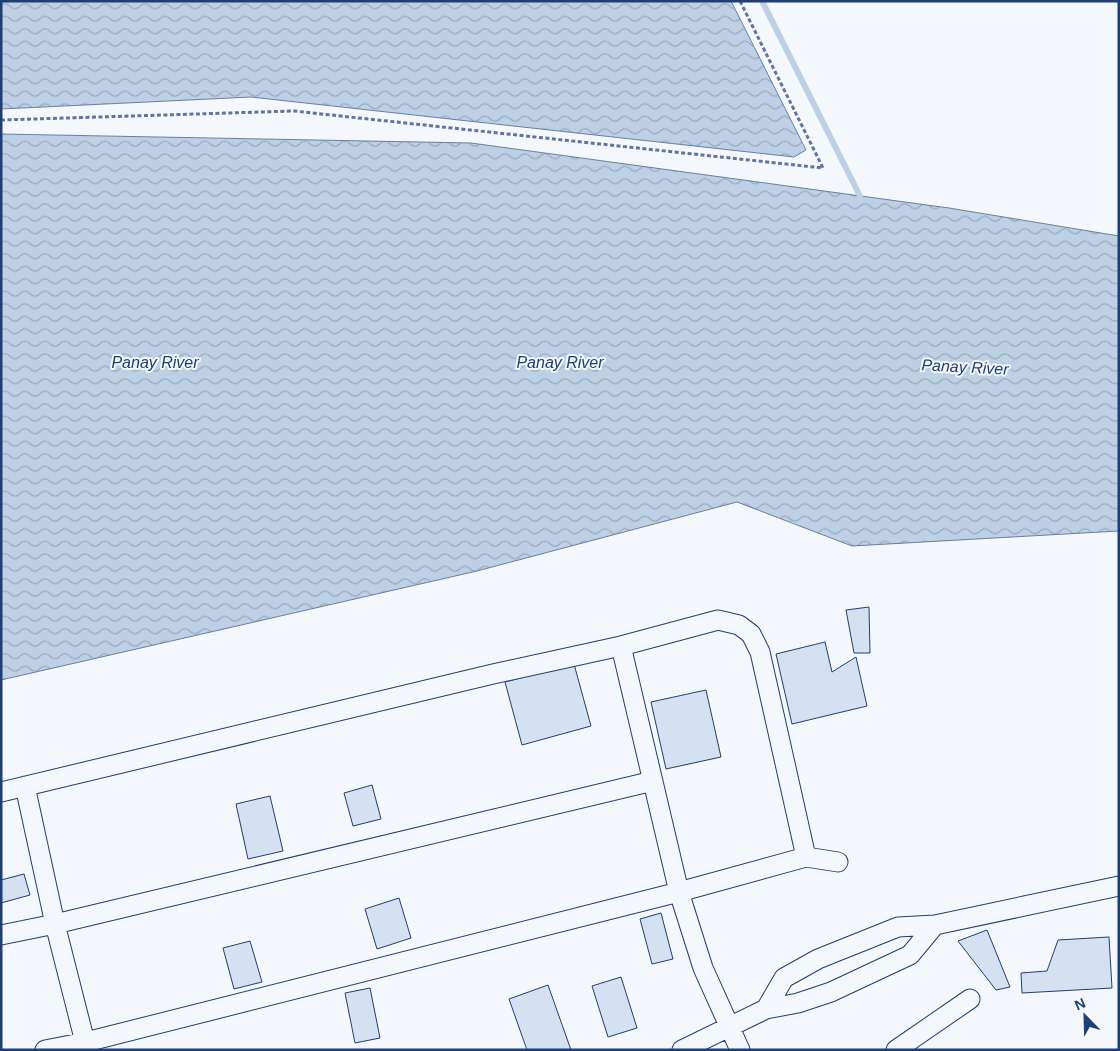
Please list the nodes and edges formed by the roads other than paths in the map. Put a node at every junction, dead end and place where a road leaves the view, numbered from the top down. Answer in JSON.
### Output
{"nodes":[{"id":1,"x":622,"y":646,"type":"junction"},
{"id":2,"x":653,"y":781,"type":"junction"},
{"id":3,"x":25,"y":786,"type":"junction"},
{"id":4,"x":1,"y":792,"type":"edge"},
{"id":5,"x":806,"y":858,"type":"junction"},
{"id":6,"x":838,"y":862,"type":"dead end"},
{"id":7,"x":1119,"y":886,"type":"edge"},
{"id":8,"x":680,"y":892,"type":"junction"},
{"id":9,"x":54,"y":924,"type":"junction"},
{"id":10,"x":935,"y":925,"type":"junction"},
{"id":11,"x":1,"y":935,"type":"edge"},
{"id":12,"x":970,"y":999,"type":"dead end"},
{"id":13,"x":766,"y":1009,"type":"junction"},
{"id":14,"x":730,"y":1027,"type":"junction"},
{"id":15,"x":87,"y":1046,"type":"edge"},
{"id":16,"x":45,"y":1050,"type":"edge"},
{"id":17,"x":682,"y":1050,"type":"edge"},
{"id":18,"x":740,"y":1050,"type":"edge"},
{"id":19,"x":896,"y":1050,"type":"edge"}],
"edges":[{"from":1,"to":2,"type":"street"},
{"from":1,"to":3,"type":"street"},
{"from":1,"to":5,"type":"street"},
{"from":2,"to":8,"type":"street"},
{"from":2,"to":9,"type":"street"},
{"from":3,"to":4,"type":"street"},
{"from":3,"to":9,"type":"street"},
{"from":5,"to":6,"type":"street"},
{"from":5,"to":8,"type":"street"},
{"from":7,"to":10,"type":"street"},
{"from":8,"to":14,"type":"street"},
{"from":8,"to":15,"type":"street"},
{"from":9,"to":11,"type":"street"},
{"from":9,"to":15,"type":"street"},
{"from":10,"to":13,"type":"street"},
{"from":10,"to":13,"type":"street"},
{"from":12,"to":19,"type":"street"},
{"from":13,"to":14,"type":"street"},
{"from":14,"to":17,"type":"street"},
{"from":14,"to":18,"type":"street"},
{"from":15,"to":16,"type":"street"}]}
